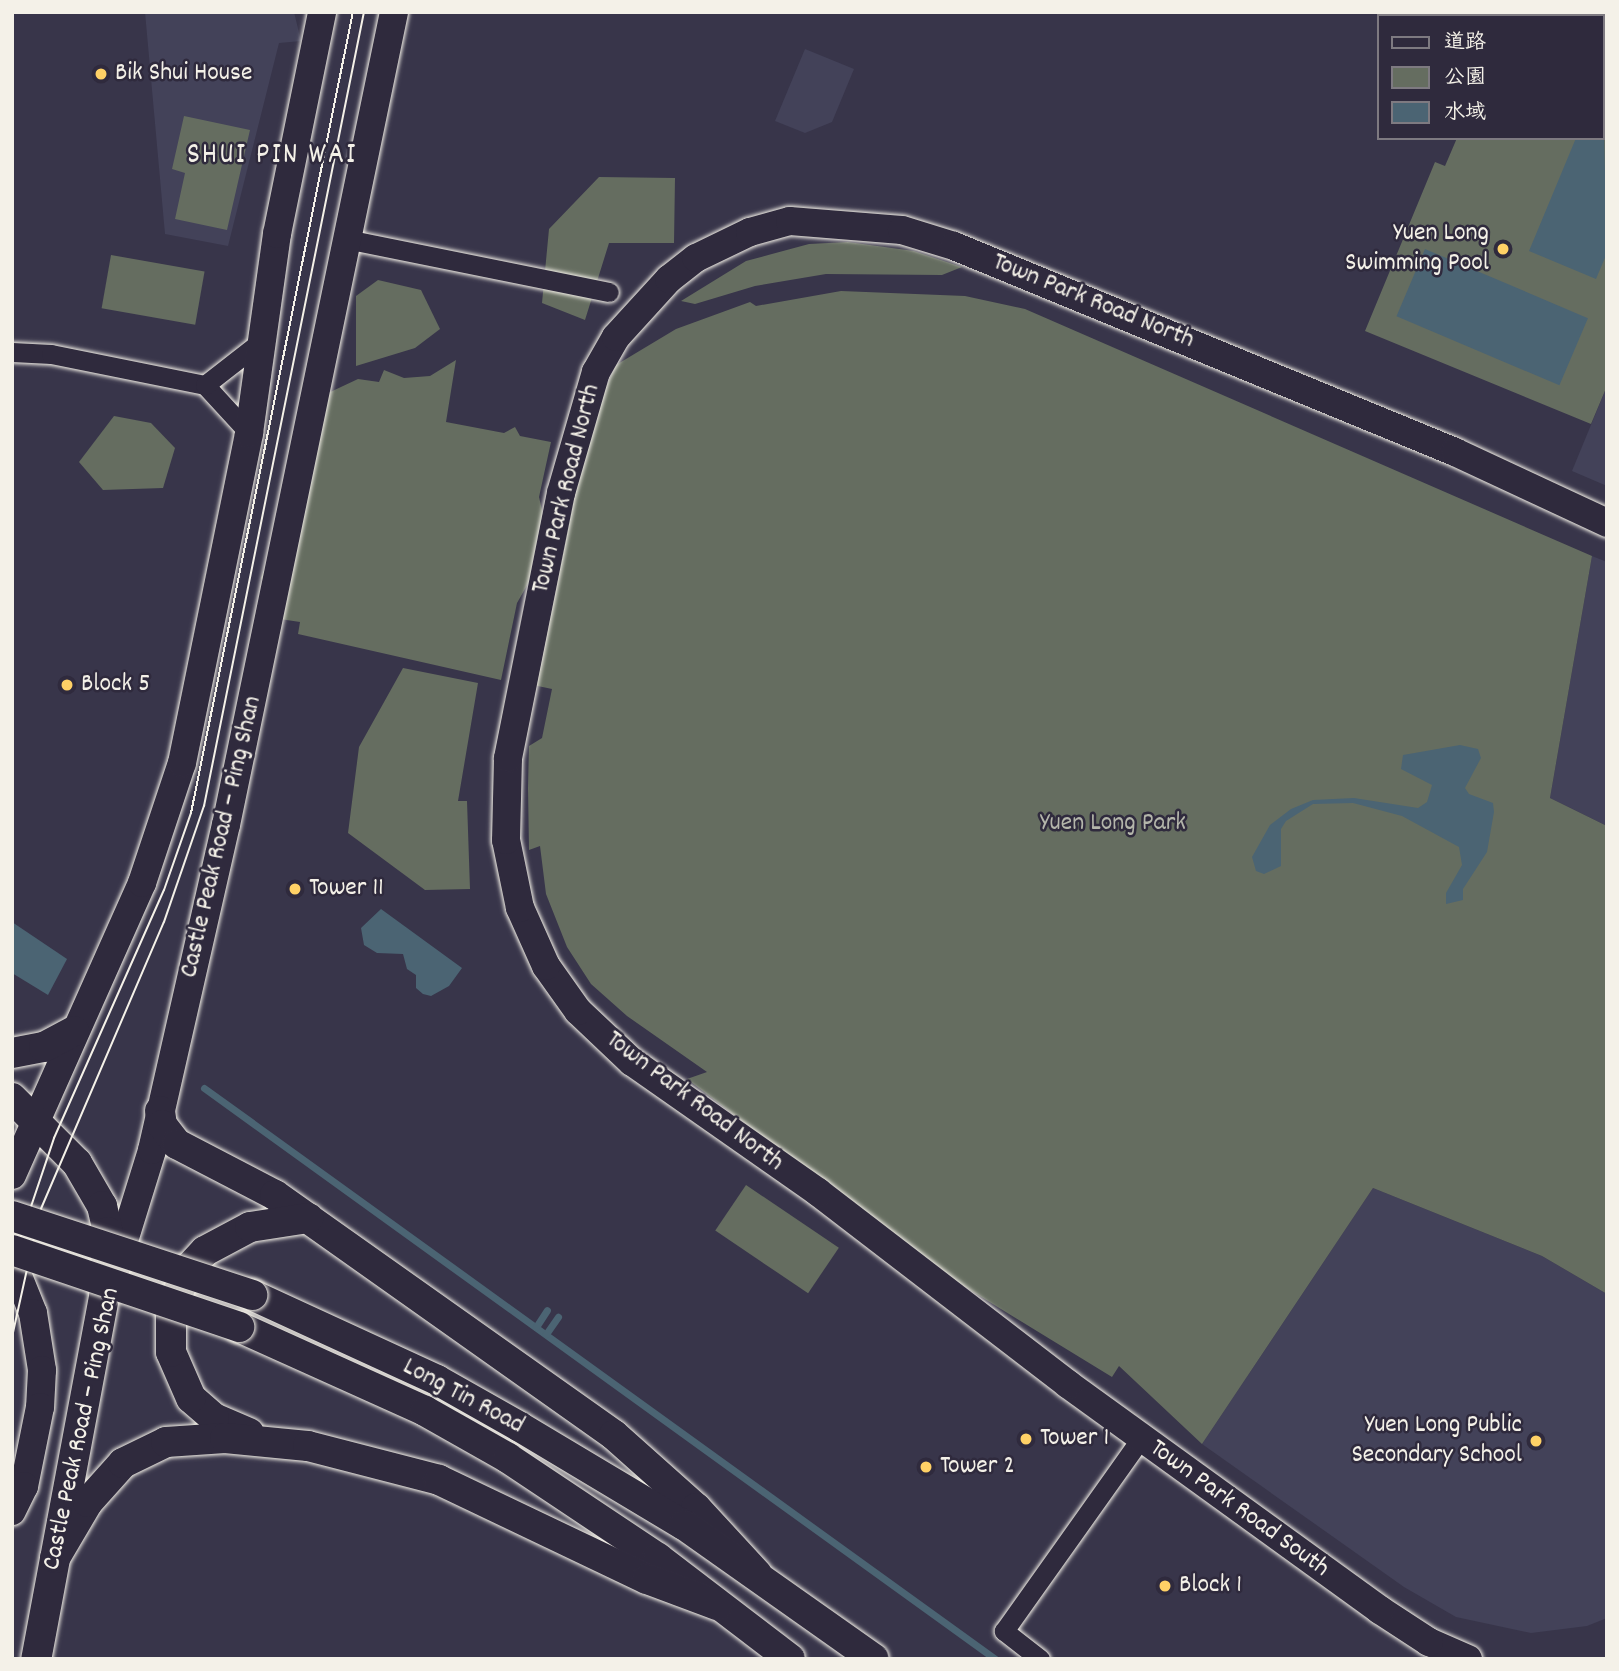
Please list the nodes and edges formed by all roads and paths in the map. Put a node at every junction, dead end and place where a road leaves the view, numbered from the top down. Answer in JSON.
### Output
{"nodes":[{"id":1,"x":322,"y":12,"type":"edge"},
{"id":2,"x":394,"y":12,"type":"edge"},
{"id":3,"x":346,"y":239,"type":"junction"},
{"id":4,"x":609,"y":292,"type":"dead end"},
{"id":5,"x":260,"y":342,"type":"junction"},
{"id":6,"x":12,"y":352,"type":"edge"},
{"id":7,"x":205,"y":385,"type":"junction"},
{"id":8,"x":249,"y":433,"type":"junction"},
{"id":9,"x":1607,"y":523,"type":"edge"},
{"id":10,"x":74,"y":1031,"type":"junction"},
{"id":11,"x":12,"y":1054,"type":"edge"},
{"id":12,"x":12,"y":1098,"type":"edge"},
{"id":13,"x":160,"y":1111,"type":"junction"},
{"id":14,"x":34,"y":1119,"type":"junction"},
{"id":15,"x":12,"y":1175,"type":"edge"},
{"id":16,"x":12,"y":1216,"type":"edge"},
{"id":17,"x":308,"y":1218,"type":"junction"},
{"id":18,"x":12,"y":1250,"type":"edge"},
{"id":19,"x":12,"y":1261,"type":"edge"},
{"id":20,"x":104,"y":1297,"type":"junction"},
{"id":21,"x":1141,"y":1438,"type":"junction"},
{"id":22,"x":280,"y":1442,"type":"junction"},
{"id":23,"x":12,"y":1511,"type":"edge"},
{"id":24,"x":55,"y":1558,"type":"junction"},
{"id":25,"x":758,"y":1574,"type":"junction"},
{"id":26,"x":716,"y":1605,"type":"junction"},
{"id":27,"x":36,"y":1659,"type":"edge"},
{"id":28,"x":790,"y":1659,"type":"edge"},
{"id":29,"x":874,"y":1659,"type":"edge"},
{"id":30,"x":1040,"y":1659,"type":"edge"},
{"id":31,"x":1468,"y":1659,"type":"edge"}],
"edges":[{"from":1,"to":5,"type":"street"},
{"from":2,"to":3,"type":"street","name":"Castle Peak Road – Ping Shan"},
{"from":3,"to":4,"type":"street"},
{"from":3,"to":13,"type":"street","name":"Castle Peak Road – Ping Shan"},
{"from":5,"to":7,"type":"street"},
{"from":5,"to":8,"type":"street"},
{"from":6,"to":7,"type":"street"},
{"from":7,"to":8,"type":"street"},
{"from":8,"to":10,"type":"street"},
{"from":9,"to":21,"type":"street","name":"Town Park Road North"},
{"from":10,"to":11,"type":"main road"},
{"from":10,"to":14,"type":"street"},
{"from":12,"to":14,"type":"main road"},
{"from":13,"to":17,"type":"main road"},
{"from":13,"to":20,"type":"street","name":"Castle Peak Road – Ping Shan"},
{"from":14,"to":15,"type":"street"},
{"from":14,"to":20,"type":"main road"},
{"from":16,"to":25,"type":"main road","name":"Long Tin Road","bridge":true},
{"from":17,"to":22,"type":"main road"},
{"from":17,"to":25,"type":"main road"},
{"from":18,"to":26,"type":"main road","name":"Long Tin Road","bridge":true},
{"from":19,"to":23,"type":"street","name":"Castle Peak Road – Ping Shan"},
{"from":20,"to":24,"type":"main road","name":"Castle Peak Road – Ping Shan"},
{"from":21,"to":30,"type":"street","name":"Town Park Road South"},
{"from":21,"to":31,"type":"street","name":"Town Park Road South"},
{"from":22,"to":24,"type":"main road"},
{"from":22,"to":26,"type":"main road"},
{"from":24,"to":27,"type":"main road","name":"Castle Peak Road – Ping Shan"},
{"from":25,"to":29,"type":"main road","name":"Long Tin Road"},
{"from":26,"to":28,"type":"main road","name":"Long Tin Road"}]}
